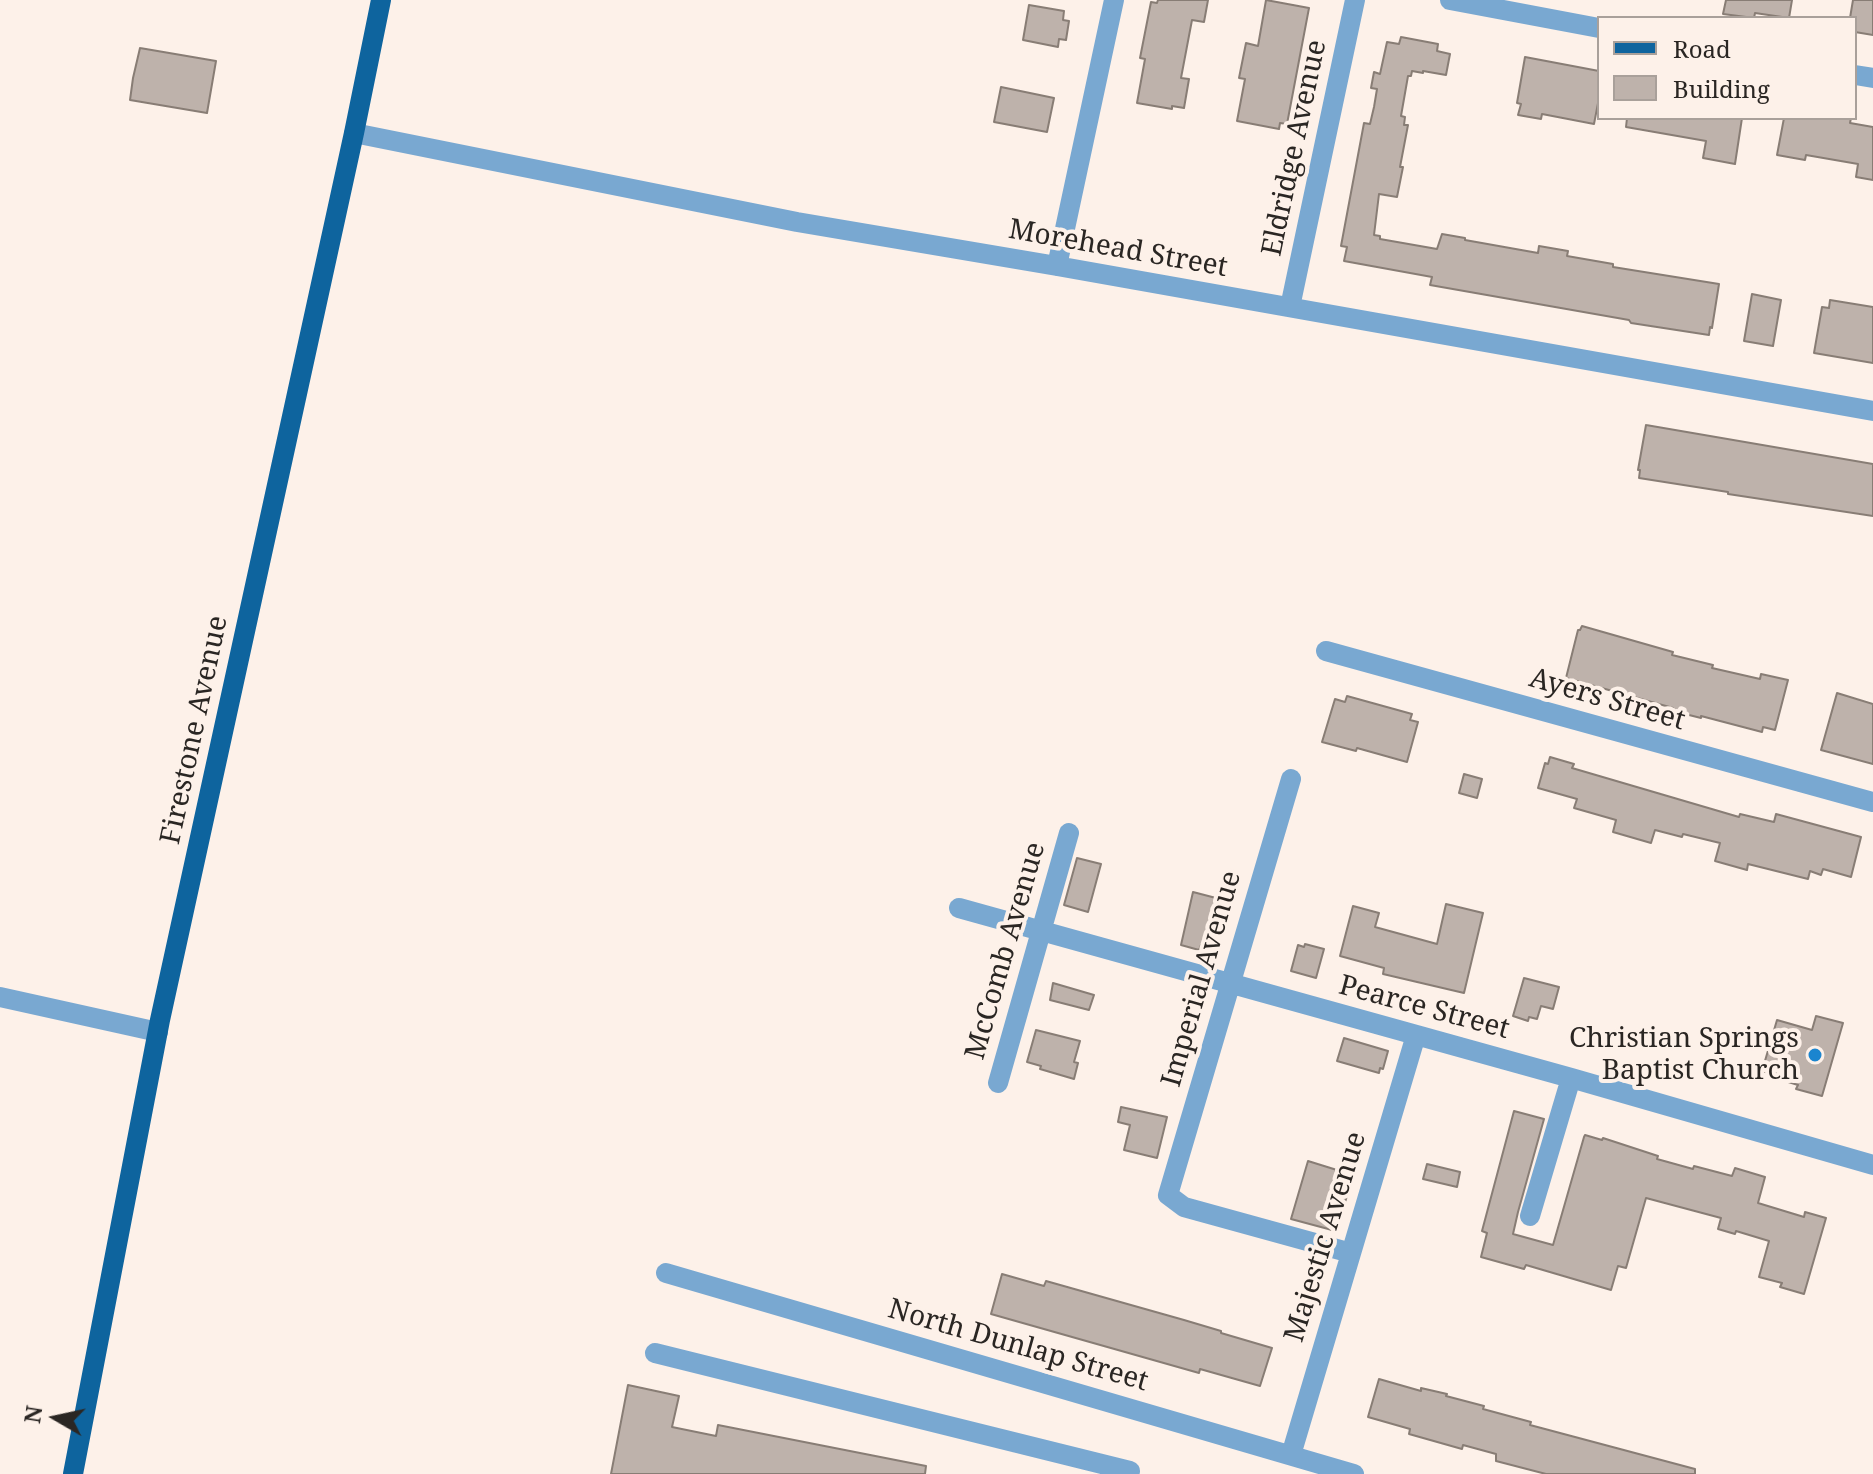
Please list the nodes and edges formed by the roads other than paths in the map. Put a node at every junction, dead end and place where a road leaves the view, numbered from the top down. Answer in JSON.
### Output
{"nodes":[{"id":1,"x":381,"y":0,"type":"edge"},
{"id":2,"x":1114,"y":0,"type":"edge"},
{"id":3,"x":1355,"y":0,"type":"edge"},
{"id":4,"x":1450,"y":0,"type":"edge"},
{"id":5,"x":1597,"y":28,"type":"edge"},
{"id":6,"x":354,"y":133,"type":"junction"},
{"id":7,"x":1057,"y":266,"type":"junction"},
{"id":8,"x":1290,"y":307,"type":"junction"},
{"id":9,"x":1873,"y":411,"type":"edge"},
{"id":10,"x":1326,"y":651,"type":"dead end"},
{"id":11,"x":1291,"y":779,"type":"dead end"},
{"id":12,"x":1873,"y":802,"type":"edge"},
{"id":13,"x":1069,"y":833,"type":"dead end"},
{"id":14,"x":959,"y":908,"type":"dead end"},
{"id":15,"x":1041,"y":930,"type":"junction"},
{"id":16,"x":1230,"y":983,"type":"junction"},
{"id":17,"x":0,"y":997,"type":"edge"},
{"id":18,"x":158,"y":1032,"type":"junction"},
{"id":19,"x":1416,"y":1035,"type":"junction"},
{"id":20,"x":1571,"y":1078,"type":"junction"},
{"id":21,"x":998,"y":1083,"type":"dead end"},
{"id":22,"x":1873,"y":1165,"type":"edge"},
{"id":23,"x":1530,"y":1216,"type":"dead end"},
{"id":24,"x":1351,"y":1253,"type":"junction"},
{"id":25,"x":666,"y":1273,"type":"dead end"},
{"id":26,"x":655,"y":1353,"type":"dead end"},
{"id":27,"x":1291,"y":1455,"type":"junction"},
{"id":28,"x":1133,"y":1473,"type":"edge"},
{"id":29,"x":73,"y":1474,"type":"edge"},
{"id":30,"x":1354,"y":1474,"type":"edge"}],
"edges":[{"from":1,"to":6,"type":"main road","name":"Firestone Avenue"},
{"from":2,"to":7,"type":"street"},
{"from":3,"to":8,"type":"street","name":"Eldridge Avenue"},
{"from":4,"to":5,"type":"street"},
{"from":6,"to":7,"type":"street","name":"Morehead Street"},
{"from":6,"to":18,"type":"main road","name":"Firestone Avenue"},
{"from":7,"to":8,"type":"street","name":"Morehead Street"},
{"from":8,"to":9,"type":"street","name":"Morehead Street"},
{"from":10,"to":12,"type":"street","name":"Ayers Street"},
{"from":11,"to":16,"type":"street","name":"Imperial Avenue"},
{"from":13,"to":15,"type":"street","name":"McComb Avenue"},
{"from":14,"to":15,"type":"street","name":"Pearce Street"},
{"from":15,"to":16,"type":"street","name":"Pearce Street"},
{"from":15,"to":21,"type":"street","name":"McComb Avenue"},
{"from":16,"to":19,"type":"street","name":"Pearce Street"},
{"from":16,"to":24,"type":"street","name":"Imperial Avenue"},
{"from":17,"to":18,"type":"street"},
{"from":18,"to":29,"type":"main road","name":"Firestone Avenue"},
{"from":19,"to":20,"type":"street","name":"Pearce Street"},
{"from":19,"to":24,"type":"street","name":"Majestic Avenue"},
{"from":20,"to":22,"type":"street","name":"Pearce Street"},
{"from":20,"to":23,"type":"street"},
{"from":24,"to":27,"type":"street","name":"Majestic Avenue"},
{"from":25,"to":27,"type":"street","name":"North Dunlap Street"},
{"from":26,"to":28,"type":"street"},
{"from":27,"to":30,"type":"street","name":"North Dunlap Street"}]}
